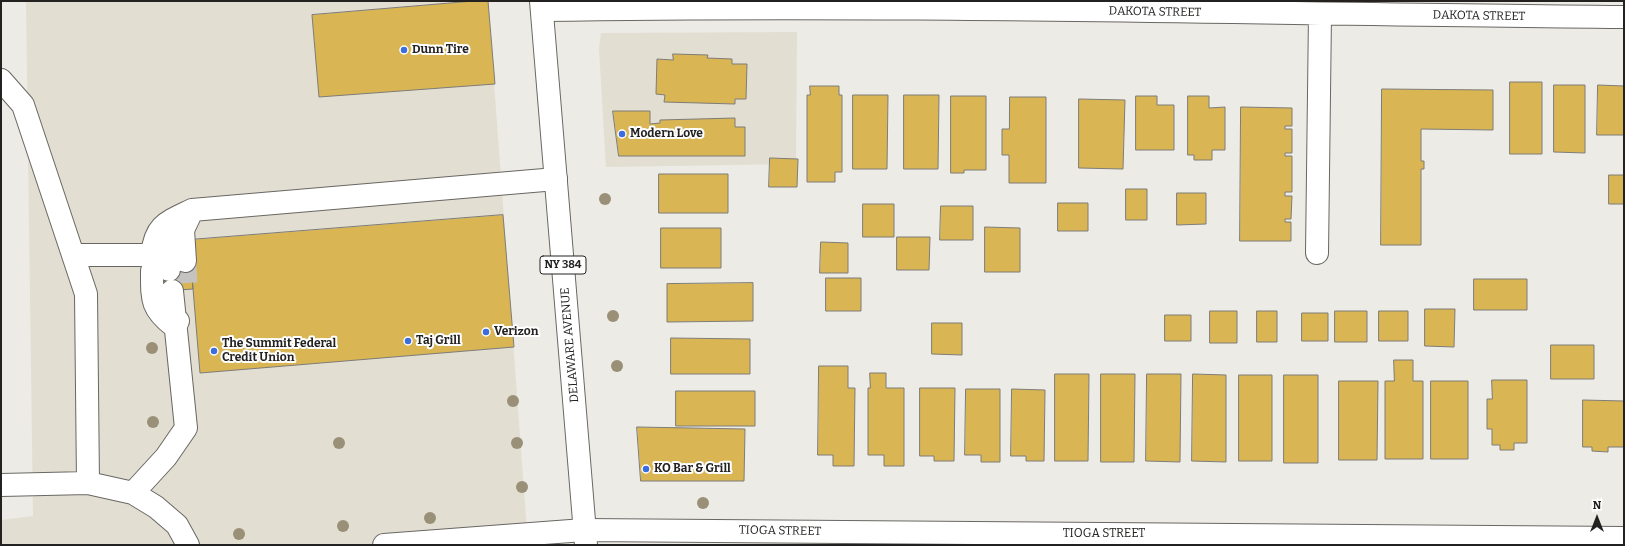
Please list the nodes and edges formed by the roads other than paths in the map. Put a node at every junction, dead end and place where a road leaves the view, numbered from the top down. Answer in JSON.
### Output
{"nodes":[{"id":1,"x":542,"y":6,"type":"edge"},
{"id":2,"x":1320,"y":14,"type":"junction"},
{"id":3,"x":1624,"y":17,"type":"edge"},
{"id":4,"x":1,"y":80,"type":"edge"},
{"id":5,"x":1,"y":105,"type":"edge"},
{"id":6,"x":23,"y":105,"type":"junction"},
{"id":7,"x":556,"y":179,"type":"junction"},
{"id":8,"x":185,"y":213,"type":"junction"},
{"id":9,"x":1317,"y":253,"type":"dead end"},
{"id":10,"x":73,"y":255,"type":"junction"},
{"id":11,"x":173,"y":276,"type":"junction"},
{"id":12,"x":175,"y":327,"type":"junction"},
{"id":13,"x":88,"y":483,"type":"junction"},
{"id":14,"x":1,"y":485,"type":"edge"},
{"id":15,"x":133,"y":493,"type":"junction"},
{"id":16,"x":585,"y":538,"type":"edge"},
{"id":17,"x":832,"y":538,"type":"edge"},
{"id":18,"x":1624,"y":538,"type":"edge"},
{"id":19,"x":188,"y":545,"type":"edge"},
{"id":20,"x":384,"y":545,"type":"edge"}],
"edges":[{"from":1,"to":2,"type":"street","name":"DAKOTA STREET"},
{"from":1,"to":7,"type":"street","name":"DELAWARE AVENUE","number":"NY 384"},
{"from":2,"to":3,"type":"street","name":"DAKOTA STREET"},
{"from":2,"to":9,"type":"street"},
{"from":4,"to":6,"type":"street"},
{"from":5,"to":6,"type":"street"},
{"from":6,"to":10,"type":"street"},
{"from":7,"to":8,"type":"street"},
{"from":7,"to":16,"type":"street","name":"DELAWARE AVENUE","number":"NY 384"},
{"from":8,"to":10,"type":"street"},
{"from":8,"to":11,"type":"street"},
{"from":10,"to":13,"type":"street"},
{"from":11,"to":12,"type":"street"},
{"from":11,"to":12,"type":"street"},
{"from":12,"to":15,"type":"street"},
{"from":13,"to":14,"type":"street"},
{"from":13,"to":15,"type":"street"},
{"from":15,"to":19,"type":"street"},
{"from":16,"to":17,"type":"street","name":"TIOGA STREET"},
{"from":16,"to":20,"type":"street","name":"TIOGA STREET"},
{"from":17,"to":18,"type":"street","name":"TIOGA STREET"}]}
